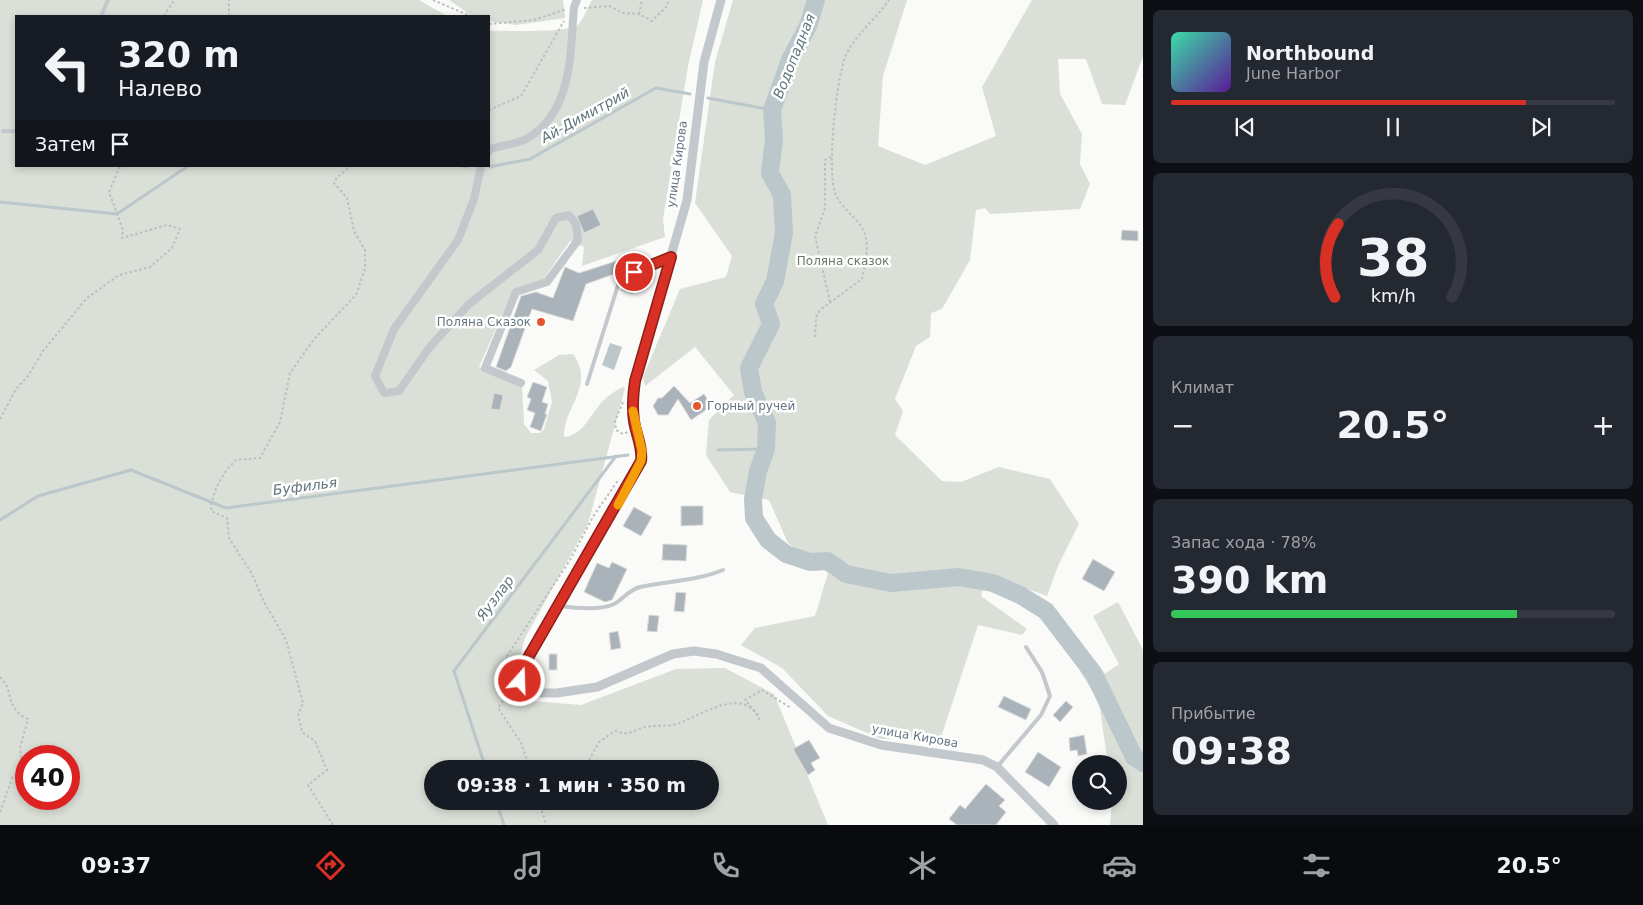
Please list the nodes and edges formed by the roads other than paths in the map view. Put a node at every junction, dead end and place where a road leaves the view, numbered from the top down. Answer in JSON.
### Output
{"nodes":[{"id":1,"x":108,"y":0,"type":"edge"},
{"id":2,"x":721,"y":0,"type":"edge"},
{"id":3,"x":575,"y":4,"type":"edge"},
{"id":4,"x":101,"y":15,"type":"edge"},
{"id":5,"x":3,"y":131,"type":"dead end"},
{"id":6,"x":15,"y":131,"type":"edge"},
{"id":7,"x":490,"y":149,"type":"edge"},
{"id":8,"x":481,"y":167,"type":"edge"},
{"id":9,"x":671,"y":257,"type":"junction"},
{"id":10,"x":521,"y":383,"type":"dead end"},
{"id":11,"x":587,"y":384,"type":"dead end"},
{"id":12,"x":723,"y":570,"type":"dead end"},
{"id":13,"x":560,"y":606,"type":"junction"},
{"id":14,"x":1026,"y":648,"type":"dead end"},
{"id":15,"x":997,"y":767,"type":"junction"},
{"id":16,"x":1054,"y":825,"type":"edge"}],
"edges":[{"from":1,"to":4,"type":"lane"},
{"from":2,"to":9,"type":"street","name":"улица Кирова"},
{"from":3,"to":7,"type":"street"},
{"from":5,"to":6,"type":"lane"},
{"from":8,"to":10,"type":"street"},
{"from":9,"to":11,"type":"lane"},
{"from":9,"to":13,"type":"street","name":"улица Кирова"},
{"from":12,"to":13,"type":"lane"},
{"from":13,"to":15,"type":"street","name":"улица Кирова"},
{"from":14,"to":15,"type":"lane"},
{"from":15,"to":16,"type":"street","name":"улица Кирова"}]}
